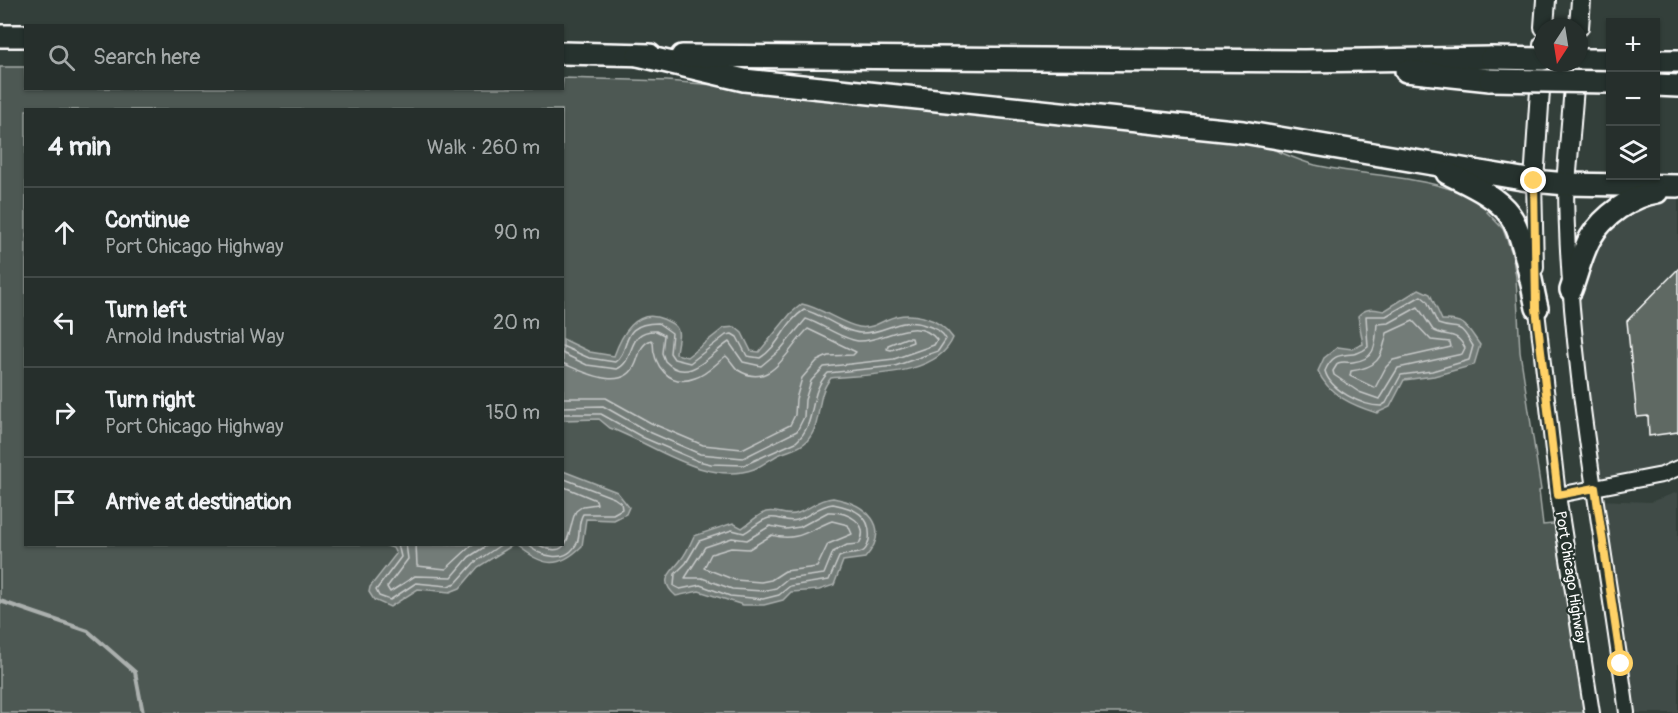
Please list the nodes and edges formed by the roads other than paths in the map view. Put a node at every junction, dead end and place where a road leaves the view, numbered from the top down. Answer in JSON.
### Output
{"nodes":[{"id":1,"x":1546,"y":0,"type":"edge"},
{"id":2,"x":1581,"y":0,"type":"edge"},
{"id":3,"x":1545,"y":18,"type":"edge"},
{"id":4,"x":1580,"y":18,"type":"edge"},
{"id":5,"x":0,"y":36,"type":"edge"},
{"id":6,"x":24,"y":36,"type":"edge"},
{"id":7,"x":564,"y":53,"type":"edge"},
{"id":8,"x":638,"y":55,"type":"junction"},
{"id":9,"x":1534,"y":59,"type":"edge"},
{"id":10,"x":1588,"y":60,"type":"edge"},
{"id":11,"x":1606,"y":60,"type":"edge"},
{"id":12,"x":1304,"y":61,"type":"junction"},
{"id":13,"x":1660,"y":61,"type":"edge"},
{"id":14,"x":1678,"y":61,"type":"edge"},
{"id":15,"x":1541,"y":72,"type":"edge"},
{"id":16,"x":1575,"y":72,"type":"edge"},
{"id":17,"x":1606,"y":82,"type":"edge"},
{"id":18,"x":1660,"y":85,"type":"edge"},
{"id":19,"x":1678,"y":86,"type":"edge"},
{"id":20,"x":1430,"y":164,"type":"junction"},
{"id":21,"x":1534,"y":181,"type":"junction"},
{"id":22,"x":1566,"y":184,"type":"junction"},
{"id":23,"x":1678,"y":188,"type":"edge"},
{"id":24,"x":1571,"y":290,"type":"junction"},
{"id":25,"x":1536,"y":308,"type":"junction"},
{"id":26,"x":1678,"y":468,"type":"edge"},
{"id":27,"x":1595,"y":488,"type":"junction"},
{"id":28,"x":1558,"y":495,"type":"junction"},
{"id":29,"x":1592,"y":713,"type":"edge"},
{"id":30,"x":1627,"y":713,"type":"edge"}],
"edges":[{"from":1,"to":3,"type":"main road"},
{"from":2,"to":4,"type":"main road"},
{"from":5,"to":6,"type":"highway"},
{"from":7,"to":8,"type":"highway"},
{"from":8,"to":12,"type":"highway"},
{"from":8,"to":20,"type":"highway"},
{"from":9,"to":12,"type":"highway","bridge":true},
{"from":10,"to":11,"type":"highway"},
{"from":12,"to":17,"type":"highway","bridge":true},
{"from":13,"to":14,"type":"highway"},
{"from":15,"to":21,"type":"main road","name":"Port Chicago Highway"},
{"from":16,"to":22,"type":"main road"},
{"from":18,"to":19,"type":"highway"},
{"from":20,"to":21,"type":"highway"},
{"from":20,"to":25,"type":"highway"},
{"from":21,"to":22,"type":"highway"},
{"from":21,"to":25,"type":"street","name":"Port Chicago Highway"},
{"from":22,"to":23,"type":"highway"},
{"from":22,"to":24,"type":"street"},
{"from":23,"to":24,"type":"highway"},
{"from":24,"to":27,"type":"street"},
{"from":25,"to":28,"type":"street","name":"Port Chicago Highway"},
{"from":26,"to":27,"type":"street"},
{"from":27,"to":28,"type":"street"},
{"from":27,"to":30,"type":"street"},
{"from":28,"to":29,"type":"street","name":"Port Chicago Highway"}]}
